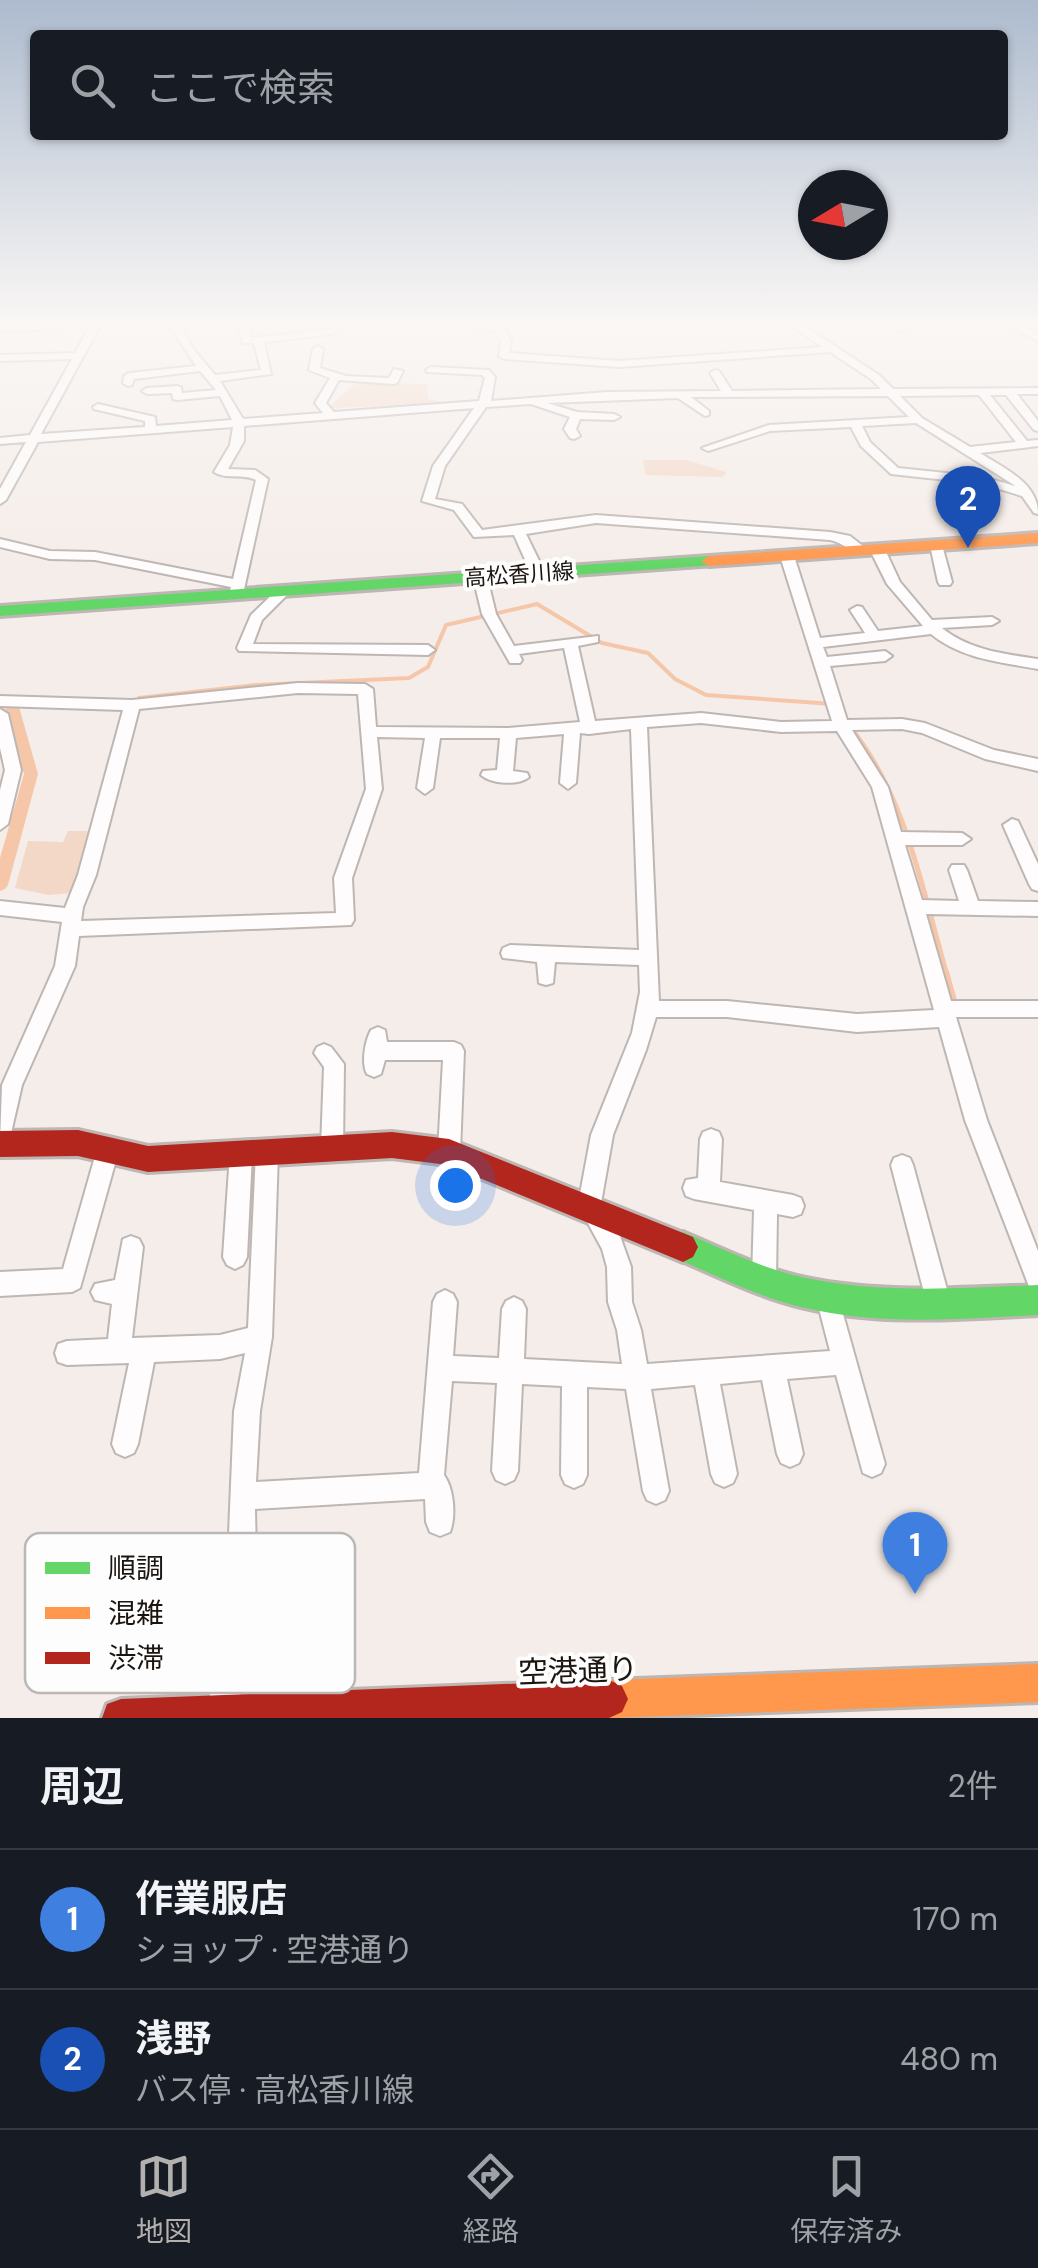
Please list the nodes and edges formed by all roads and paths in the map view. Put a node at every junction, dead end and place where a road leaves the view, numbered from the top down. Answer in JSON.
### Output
{"nodes":[{"id":1,"x":50,"y":406,"type":"edge"},
{"id":2,"x":228,"y":406,"type":"edge"},
{"id":3,"x":323,"y":406,"type":"edge"},
{"id":4,"x":455,"y":406,"type":"edge"},
{"id":5,"x":480,"y":406,"type":"edge"},
{"id":6,"x":548,"y":406,"type":"edge"},
{"id":7,"x":695,"y":406,"type":"edge"},
{"id":8,"x":905,"y":406,"type":"edge"},
{"id":9,"x":995,"y":406,"type":"edge"},
{"id":10,"x":1021,"y":406,"type":"edge"},
{"id":11,"x":98,"y":407,"type":"dead end"},
{"id":12,"x":705,"y":414,"type":"dead end"},
{"id":13,"x":576,"y":415,"type":"junction"},
{"id":14,"x":331,"y":416,"type":"junction"},
{"id":15,"x":614,"y":416,"type":"dead end"},
{"id":16,"x":918,"y":420,"type":"junction"},
{"id":17,"x":236,"y":423,"type":"junction"},
{"id":18,"x":855,"y":424,"type":"junction"},
{"id":19,"x":1038,"y":428,"type":"edge"},
{"id":20,"x":150,"y":430,"type":"junction"},
{"id":21,"x":574,"y":436,"type":"dead end"},
{"id":22,"x":32,"y":438,"type":"junction"},
{"id":23,"x":0,"y":441,"type":"edge"},
{"id":24,"x":1030,"y":444,"type":"edge"},
{"id":25,"x":708,"y":448,"type":"dead end"},
{"id":26,"x":967,"y":451,"type":"junction"},
{"id":27,"x":1038,"y":454,"type":"edge"},
{"id":28,"x":1030,"y":495,"type":"junction"},
{"id":29,"x":0,"y":500,"type":"edge"},
{"id":30,"x":1038,"y":510,"type":"edge"},
{"id":31,"x":518,"y":531,"type":"junction"},
{"id":32,"x":1038,"y":538,"type":"edge"},
{"id":33,"x":0,"y":543,"type":"edge"},
{"id":34,"x":936,"y":546,"type":"junction"},
{"id":35,"x":870,"y":550,"type":"junction"},
{"id":36,"x":787,"y":556,"type":"junction"},
{"id":37,"x":538,"y":573,"type":"junction"},
{"id":38,"x":480,"y":577,"type":"junction"},
{"id":39,"x":945,"y":582,"type":"dead end"},
{"id":40,"x":237,"y":589,"type":"junction"},
{"id":41,"x":284,"y":591,"type":"junction"},
{"id":42,"x":0,"y":610,"type":"edge"},
{"id":43,"x":857,"y":610,"type":"dead end"},
{"id":44,"x":992,"y":621,"type":"dead end"},
{"id":45,"x":931,"y":627,"type":"junction"},
{"id":46,"x":874,"y":636,"type":"junction"},
{"id":47,"x":593,"y":639,"type":"dead end"},
{"id":48,"x":570,"y":642,"type":"junction"},
{"id":49,"x":428,"y":650,"type":"dead end"},
{"id":50,"x":820,"y":653,"type":"junction"},
{"id":51,"x":885,"y":656,"type":"dead end"},
{"id":52,"x":1038,"y":664,"type":"edge"},
{"id":53,"x":0,"y":701,"type":"edge"},
{"id":54,"x":132,"y":705,"type":"junction"},
{"id":55,"x":0,"y":714,"type":"edge"},
{"id":56,"x":639,"y":725,"type":"junction"},
{"id":57,"x":846,"y":725,"type":"junction"},
{"id":58,"x":581,"y":729,"type":"junction"},
{"id":59,"x":371,"y":732,"type":"junction"},
{"id":60,"x":508,"y":733,"type":"junction"},
{"id":61,"x":433,"y":734,"type":"junction"},
{"id":62,"x":1038,"y":765,"type":"edge"},
{"id":63,"x":505,"y":776,"type":"dead end"},
{"id":64,"x":568,"y":784,"type":"dead end"},
{"id":65,"x":425,"y":788,"type":"dead end"},
{"id":66,"x":0,"y":824,"type":"edge"},
{"id":67,"x":1012,"y":825,"type":"dead end"},
{"id":68,"x":902,"y":838,"type":"junction"},
{"id":69,"x":962,"y":838,"type":"dead end"},
{"id":70,"x":1032,"y":855,"type":"edge"},
{"id":71,"x":958,"y":870,"type":"dead end"},
{"id":72,"x":1038,"y":884,"type":"edge"},
{"id":73,"x":922,"y":907,"type":"junction"},
{"id":74,"x":0,"y":908,"type":"edge"},
{"id":75,"x":971,"y":908,"type":"junction"},
{"id":76,"x":1038,"y":910,"type":"edge"},
{"id":77,"x":72,"y":923,"type":"junction"},
{"id":78,"x":510,"y":953,"type":"dead end"},
{"id":79,"x":546,"y":954,"type":"junction"},
{"id":80,"x":646,"y":958,"type":"junction"},
{"id":81,"x":546,"y":977,"type":"dead end"},
{"id":82,"x":649,"y":1008,"type":"junction"},
{"id":83,"x":1038,"y":1008,"type":"edge"},
{"id":84,"x":945,"y":1014,"type":"junction"},
{"id":85,"x":376,"y":1052,"type":"dead end"},
{"id":86,"x":324,"y":1054,"type":"dead end"},
{"id":87,"x":711,"y":1140,"type":"dead end"},
{"id":88,"x":1,"y":1145,"type":"edge"},
{"id":89,"x":332,"y":1148,"type":"junction"},
{"id":90,"x":107,"y":1152,"type":"junction"},
{"id":91,"x":449,"y":1152,"type":"junction"},
{"id":92,"x":254,"y":1153,"type":"junction"},
{"id":93,"x":902,"y":1165,"type":"dead end"},
{"id":94,"x":766,"y":1202,"type":"junction"},
{"id":95,"x":589,"y":1206,"type":"junction"},
{"id":96,"x":792,"y":1206,"type":"dead end"},
{"id":97,"x":130,"y":1246,"type":"dead end"},
{"id":98,"x":235,"y":1257,"type":"dead end"},
{"id":99,"x":764,"y":1280,"type":"junction"},
{"id":100,"x":1038,"y":1281,"type":"edge"},
{"id":101,"x":0,"y":1284,"type":"edge"},
{"id":102,"x":828,"y":1297,"type":"junction"},
{"id":103,"x":1038,"y":1300,"type":"edge"},
{"id":104,"x":445,"y":1302,"type":"dead end"},
{"id":105,"x":939,"y":1304,"type":"junction"},
{"id":106,"x":514,"y":1309,"type":"dead end"},
{"id":107,"x":260,"y":1337,"type":"junction"},
{"id":108,"x":132,"y":1349,"type":"junction"},
{"id":109,"x":66,"y":1353,"type":"dead end"},
{"id":110,"x":845,"y":1362,"type":"junction"},
{"id":111,"x":772,"y":1367,"type":"junction"},
{"id":112,"x":442,"y":1368,"type":"junction"},
{"id":113,"x":510,"y":1372,"type":"junction"},
{"id":114,"x":705,"y":1372,"type":"junction"},
{"id":115,"x":576,"y":1375,"type":"junction"},
{"id":116,"x":638,"y":1378,"type":"junction"},
{"id":117,"x":124,"y":1444,"type":"dead end"},
{"id":118,"x":790,"y":1454,"type":"dead end"},
{"id":119,"x":872,"y":1464,"type":"dead end"},
{"id":120,"x":505,"y":1471,"type":"dead end"},
{"id":121,"x":432,"y":1473,"type":"dead end"},
{"id":122,"x":724,"y":1474,"type":"dead end"},
{"id":123,"x":574,"y":1475,"type":"dead end"},
{"id":124,"x":656,"y":1492,"type":"dead end"},
{"id":125,"x":242,"y":1496,"type":"junction"},
{"id":126,"x":440,"y":1522,"type":"dead end"},
{"id":127,"x":242,"y":1533,"type":"edge"},
{"id":128,"x":1038,"y":1683,"type":"edge"},
{"id":129,"x":225,"y":1693,"type":"edge"},
{"id":130,"x":224,"y":1714,"type":"junction"},
{"id":131,"x":121,"y":1718,"type":"edge"}],
"edges":[{"from":1,"to":22,"type":"street"},
{"from":2,"to":17,"type":"street"},
{"from":3,"to":14,"type":"street"},
{"from":4,"to":14,"type":"street"},
{"from":5,"to":31,"type":"street"},
{"from":6,"to":13,"type":"street"},
{"from":7,"to":12,"type":"street"},
{"from":8,"to":16,"type":"street"},
{"from":9,"to":24,"type":"street"},
{"from":10,"to":19,"type":"street"},
{"from":11,"to":20,"type":"street"},
{"from":13,"to":15,"type":"street"},
{"from":13,"to":21,"type":"street"},
{"from":14,"to":17,"type":"street"},
{"from":16,"to":18,"type":"street"},
{"from":16,"to":26,"type":"street"},
{"from":17,"to":20,"type":"street"},
{"from":17,"to":40,"type":"street"},
{"from":18,"to":25,"type":"street"},
{"from":18,"to":28,"type":"street"},
{"from":20,"to":22,"type":"street"},
{"from":22,"to":23,"type":"street"},
{"from":22,"to":29,"type":"street"},
{"from":24,"to":26,"type":"street"},
{"from":24,"to":27,"type":"street"},
{"from":26,"to":28,"type":"street"},
{"from":28,"to":30,"type":"street"},
{"from":31,"to":35,"type":"street"},
{"from":31,"to":37,"type":"street"},
{"from":32,"to":34,"type":"main road","name":"高松香川線"},
{"from":33,"to":40,"type":"street"},
{"from":34,"to":35,"type":"main road","name":"高松香川線"},
{"from":34,"to":39,"type":"street"},
{"from":35,"to":36,"type":"main road","name":"高松香川線"},
{"from":35,"to":45,"type":"street"},
{"from":36,"to":37,"type":"main road","name":"高松香川線"},
{"from":36,"to":50,"type":"street"},
{"from":37,"to":38,"type":"main road","name":"高松香川線"},
{"from":38,"to":41,"type":"main road","name":"高松香川線"},
{"from":38,"to":48,"type":"street"},
{"from":40,"to":41,"type":"main road","name":"高松香川線"},
{"from":40,"to":42,"type":"main road","name":"高松香川線"},
{"from":41,"to":49,"type":"street"},
{"from":43,"to":46,"type":"street"},
{"from":44,"to":45,"type":"street"},
{"from":45,"to":46,"type":"street"},
{"from":45,"to":52,"type":"street"},
{"from":46,"to":50,"type":"street"},
{"from":47,"to":48,"type":"street"},
{"from":48,"to":58,"type":"street"},
{"from":50,"to":51,"type":"street"},
{"from":50,"to":57,"type":"street"},
{"from":53,"to":54,"type":"street"},
{"from":54,"to":59,"type":"street"},
{"from":54,"to":77,"type":"street"},
{"from":55,"to":66,"type":"street"},
{"from":56,"to":57,"type":"street"},
{"from":56,"to":58,"type":"street"},
{"from":56,"to":80,"type":"street"},
{"from":57,"to":62,"type":"street"},
{"from":57,"to":68,"type":"street"},
{"from":58,"to":60,"type":"street"},
{"from":58,"to":64,"type":"street"},
{"from":59,"to":61,"type":"street"},
{"from":59,"to":77,"type":"street"},
{"from":60,"to":61,"type":"street"},
{"from":60,"to":63,"type":"street"},
{"from":61,"to":65,"type":"street"},
{"from":67,"to":70,"type":"street"},
{"from":68,"to":69,"type":"street"},
{"from":68,"to":73,"type":"street"},
{"from":70,"to":72,"type":"street"},
{"from":71,"to":75,"type":"street"},
{"from":73,"to":75,"type":"street"},
{"from":73,"to":84,"type":"street"},
{"from":74,"to":77,"type":"street"},
{"from":75,"to":76,"type":"street"},
{"from":77,"to":88,"type":"street"},
{"from":78,"to":79,"type":"street"},
{"from":79,"to":80,"type":"street"},
{"from":79,"to":81,"type":"street"},
{"from":80,"to":82,"type":"street"},
{"from":82,"to":84,"type":"street"},
{"from":82,"to":95,"type":"street"},
{"from":83,"to":84,"type":"street"},
{"from":84,"to":100,"type":"street"},
{"from":85,"to":91,"type":"street"},
{"from":86,"to":89,"type":"street"},
{"from":87,"to":94,"type":"street"},
{"from":88,"to":90,"type":"main road"},
{"from":89,"to":91,"type":"main road"},
{"from":89,"to":92,"type":"main road"},
{"from":90,"to":92,"type":"main road"},
{"from":90,"to":101,"type":"street"},
{"from":91,"to":95,"type":"main road"},
{"from":92,"to":98,"type":"street"},
{"from":92,"to":107,"type":"street"},
{"from":93,"to":105,"type":"street"},
{"from":94,"to":96,"type":"street"},
{"from":94,"to":99,"type":"street"},
{"from":95,"to":99,"type":"main road"},
{"from":95,"to":116,"type":"street"},
{"from":97,"to":108,"type":"street"},
{"from":99,"to":102,"type":"main road"},
{"from":102,"to":105,"type":"main road"},
{"from":102,"to":110,"type":"street"},
{"from":103,"to":105,"type":"main road"},
{"from":104,"to":112,"type":"street"},
{"from":106,"to":113,"type":"street"},
{"from":107,"to":108,"type":"street"},
{"from":107,"to":125,"type":"street"},
{"from":108,"to":109,"type":"street"},
{"from":108,"to":117,"type":"street"},
{"from":110,"to":111,"type":"street"},
{"from":110,"to":119,"type":"street"},
{"from":111,"to":114,"type":"street"},
{"from":111,"to":118,"type":"street"},
{"from":112,"to":113,"type":"street"},
{"from":112,"to":121,"type":"street"},
{"from":113,"to":115,"type":"street"},
{"from":113,"to":120,"type":"street"},
{"from":114,"to":116,"type":"street"},
{"from":114,"to":122,"type":"street"},
{"from":115,"to":116,"type":"street"},
{"from":115,"to":123,"type":"street"},
{"from":116,"to":124,"type":"street"},
{"from":125,"to":126,"type":"street"},
{"from":125,"to":127,"type":"street"},
{"from":128,"to":130,"type":"main road","name":"空港通り"},
{"from":129,"to":130,"type":"street"},
{"from":130,"to":131,"type":"main road","name":"空港通り"}]}
